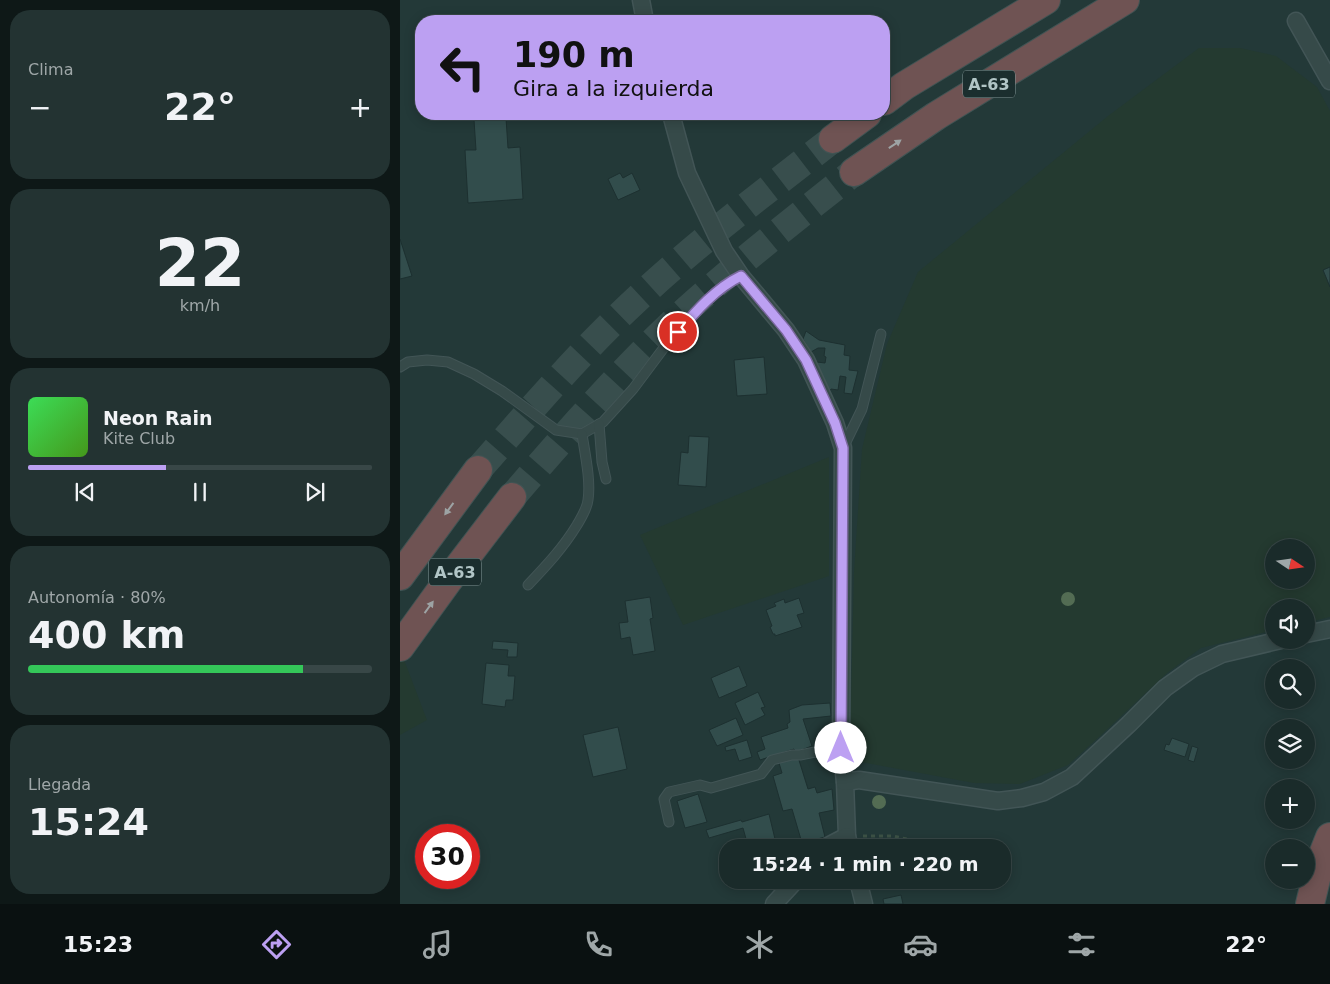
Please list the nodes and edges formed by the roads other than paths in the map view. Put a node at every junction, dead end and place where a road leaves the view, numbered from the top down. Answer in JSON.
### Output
{"nodes":[{"id":1,"x":641,"y":0,"type":"edge"},
{"id":2,"x":1028,"y":0,"type":"edge"},
{"id":3,"x":1046,"y":0,"type":"edge"},
{"id":4,"x":1126,"y":0,"type":"edge"},
{"id":5,"x":1141,"y":0,"type":"edge"},
{"id":6,"x":645,"y":15,"type":"edge"},
{"id":7,"x":1296,"y":21,"type":"dead end"},
{"id":8,"x":1022,"y":64,"type":"junction"},
{"id":9,"x":1330,"y":81,"type":"edge"},
{"id":10,"x":894,"y":94,"type":"edge"},
{"id":11,"x":673,"y":120,"type":"edge"},
{"id":12,"x":859,"y":120,"type":"edge"},
{"id":13,"x":833,"y":140,"type":"tunnel mouth"},
{"id":14,"x":854,"y":172,"type":"tunnel mouth"},
{"id":15,"x":741,"y":276,"type":"junction"},
{"id":16,"x":881,"y":334,"type":"dead end"},
{"id":17,"x":400,"y":367,"type":"edge"},
{"id":18,"x":599,"y":424,"type":"junction"},
{"id":19,"x":582,"y":434,"type":"junction"},
{"id":20,"x":843,"y":448,"type":"junction"},
{"id":21,"x":478,"y":470,"type":"tunnel mouth"},
{"id":22,"x":606,"y":479,"type":"dead end"},
{"id":23,"x":512,"y":497,"type":"tunnel mouth"},
{"id":24,"x":400,"y":576,"type":"edge"},
{"id":25,"x":528,"y":585,"type":"dead end"},
{"id":26,"x":1330,"y":629,"type":"edge"},
{"id":27,"x":1315,"y":632,"type":"edge"},
{"id":28,"x":1265,"y":644,"type":"edge"},
{"id":29,"x":400,"y":647,"type":"edge"},
{"id":30,"x":841,"y":748,"type":"junction"},
{"id":31,"x":845,"y":782,"type":"junction"},
{"id":32,"x":669,"y":822,"type":"dead end"},
{"id":33,"x":1330,"y":837,"type":"edge"},
{"id":34,"x":849,"y":839,"type":"edge"},
{"id":35,"x":788,"y":889,"type":"edge"},
{"id":36,"x":860,"y":889,"type":"edge"},
{"id":37,"x":774,"y":904,"type":"edge"},
{"id":38,"x":864,"y":904,"type":"edge"},
{"id":39,"x":1310,"y":904,"type":"edge"}],
"edges":[{"from":1,"to":6,"type":"street"},
{"from":2,"to":10,"type":"highway"},
{"from":3,"to":10,"type":"highway","number":"A-63"},
{"from":4,"to":8,"type":"highway","number":"A-63"},
{"from":5,"to":8,"type":"highway"},
{"from":7,"to":9,"type":"street"},
{"from":14,"to":8,"type":"highway","number":"A-63","one_way":true},
{"from":11,"to":15,"type":"street"},
{"from":12,"to":13,"type":"highway"},
{"from":15,"to":18,"type":"lane"},
{"from":15,"to":20,"type":"street"},
{"from":16,"to":20,"type":"lane"},
{"from":17,"to":19,"type":"lane"},
{"from":18,"to":19,"type":"lane"},
{"from":18,"to":22,"type":"lane"},
{"from":19,"to":25,"type":"lane"},
{"from":20,"to":30,"type":"street"},
{"from":21,"to":24,"type":"highway","number":"A-63","one_way":true},
{"from":29,"to":23,"type":"highway","number":"A-63","one_way":true},
{"from":26,"to":27,"type":"street"},
{"from":28,"to":31,"type":"street"},
{"from":30,"to":31,"type":"street"},
{"from":30,"to":32,"type":"lane"},
{"from":31,"to":34,"type":"street"},
{"from":33,"to":39,"type":"highway"},
{"from":35,"to":37,"type":"street"},
{"from":36,"to":38,"type":"street"}]}
